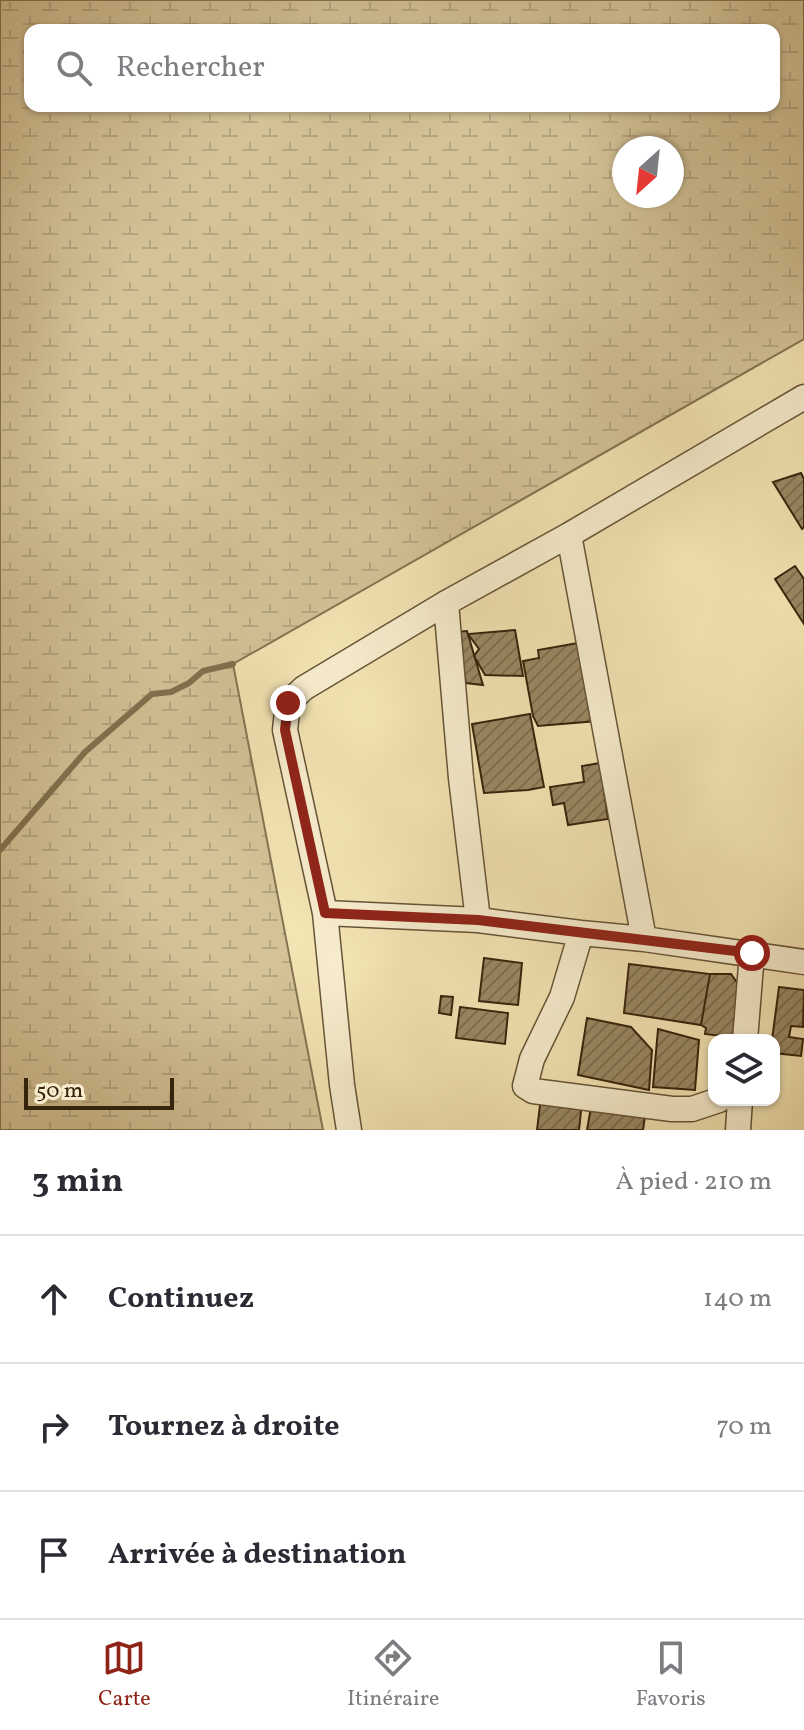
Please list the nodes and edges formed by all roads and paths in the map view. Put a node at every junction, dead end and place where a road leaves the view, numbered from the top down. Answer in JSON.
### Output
{"nodes":[{"id":1,"x":804,"y":397,"type":"edge"},
{"id":2,"x":569,"y":535,"type":"junction"},
{"id":3,"x":446,"y":603,"type":"junction"},
{"id":4,"x":325,"y":913,"type":"junction"},
{"id":5,"x":478,"y":920,"type":"junction"},
{"id":6,"x":581,"y":933,"type":"junction"},
{"id":7,"x":644,"y":939,"type":"junction"},
{"id":8,"x":752,"y":953,"type":"junction"},
{"id":9,"x":804,"y":962,"type":"edge"},
{"id":10,"x":745,"y":1034,"type":"edge"},
{"id":11,"x":708,"y":1104,"type":"edge"},
{"id":12,"x":740,"y":1106,"type":"edge"},
{"id":13,"x":349,"y":1130,"type":"edge"},
{"id":14,"x":738,"y":1130,"type":"edge"}],
"edges":[{"from":1,"to":2,"type":"street"},
{"from":2,"to":3,"type":"street"},
{"from":2,"to":7,"type":"street"},
{"from":3,"to":4,"type":"street"},
{"from":3,"to":5,"type":"street"},
{"from":4,"to":5,"type":"street"},
{"from":4,"to":13,"type":"street"},
{"from":5,"to":6,"type":"street"},
{"from":6,"to":7,"type":"street"},
{"from":6,"to":11,"type":"street"},
{"from":7,"to":8,"type":"street"},
{"from":8,"to":9,"type":"street"},
{"from":8,"to":10,"type":"street"},
{"from":12,"to":14,"type":"street"}]}
